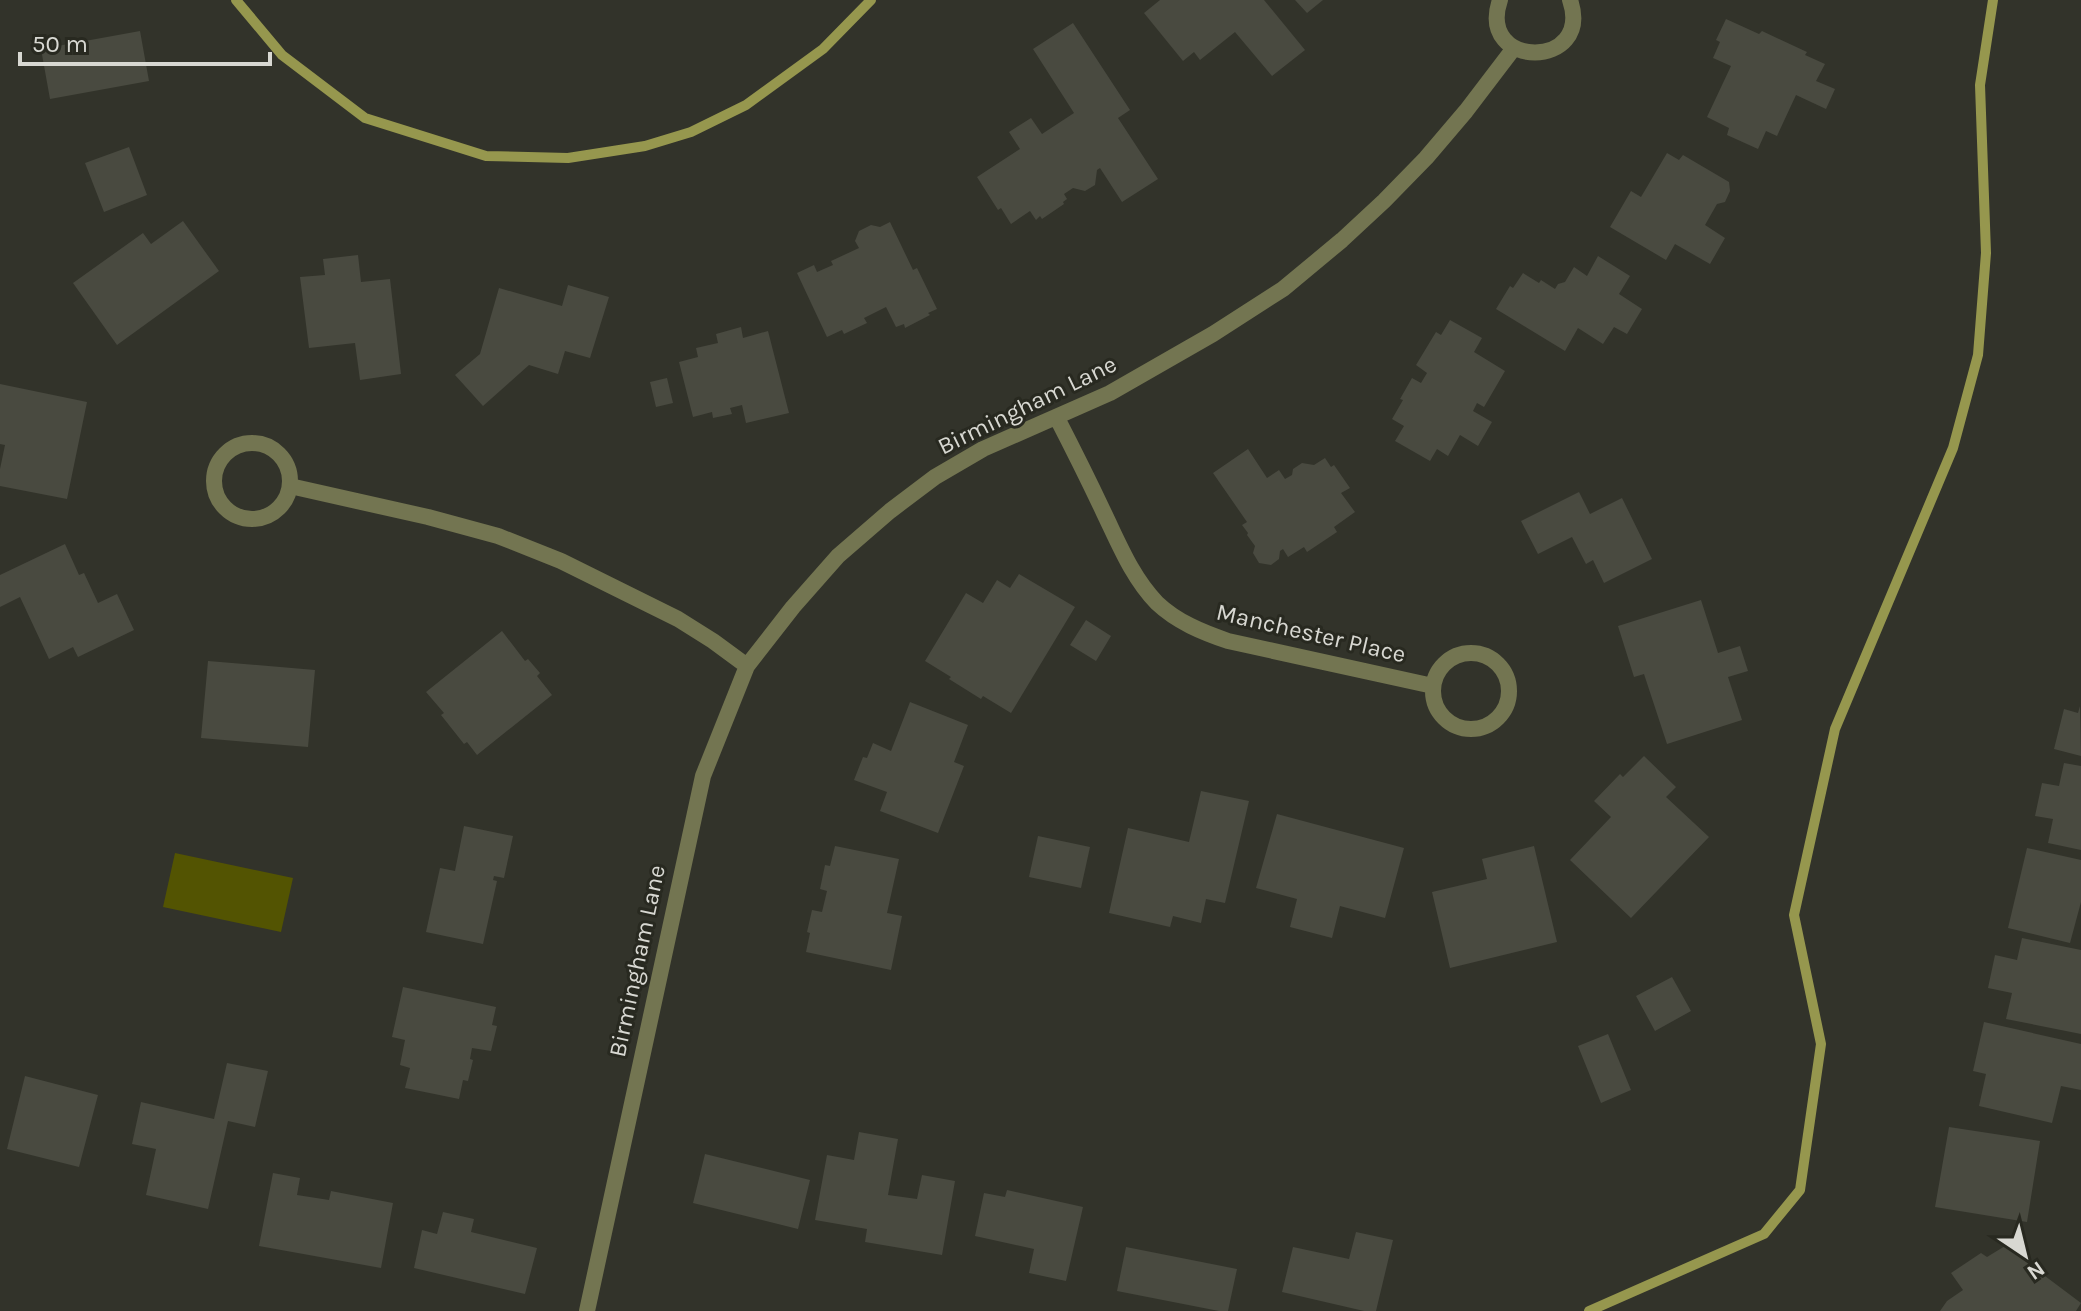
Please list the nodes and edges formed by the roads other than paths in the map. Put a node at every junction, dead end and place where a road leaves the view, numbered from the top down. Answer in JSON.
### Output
{"nodes":[{"id":1,"x":1500,"y":0,"type":"edge"},
{"id":2,"x":1570,"y":0,"type":"edge"},
{"id":3,"x":1514,"y":48,"type":"junction"},
{"id":4,"x":1057,"y":418,"type":"junction"},
{"id":5,"x":290,"y":486,"type":"junction"},
{"id":6,"x":747,"y":666,"type":"junction"},
{"id":7,"x":1433,"y":686,"type":"junction"},
{"id":8,"x":587,"y":1311,"type":"edge"}],
"edges":[{"from":1,"to":3,"type":"street"},
{"from":2,"to":3,"type":"street"},
{"from":3,"to":4,"type":"street","name":"Birmingham Lane"},
{"from":4,"to":6,"type":"street","name":"Birmingham Lane"},
{"from":4,"to":7,"type":"street","name":"Manchester Place"},
{"from":5,"to":5,"type":"street"},
{"from":5,"to":6,"type":"street"},
{"from":6,"to":8,"type":"street","name":"Birmingham Lane"},
{"from":7,"to":7,"type":"street","name":"Manchester Place"}]}
